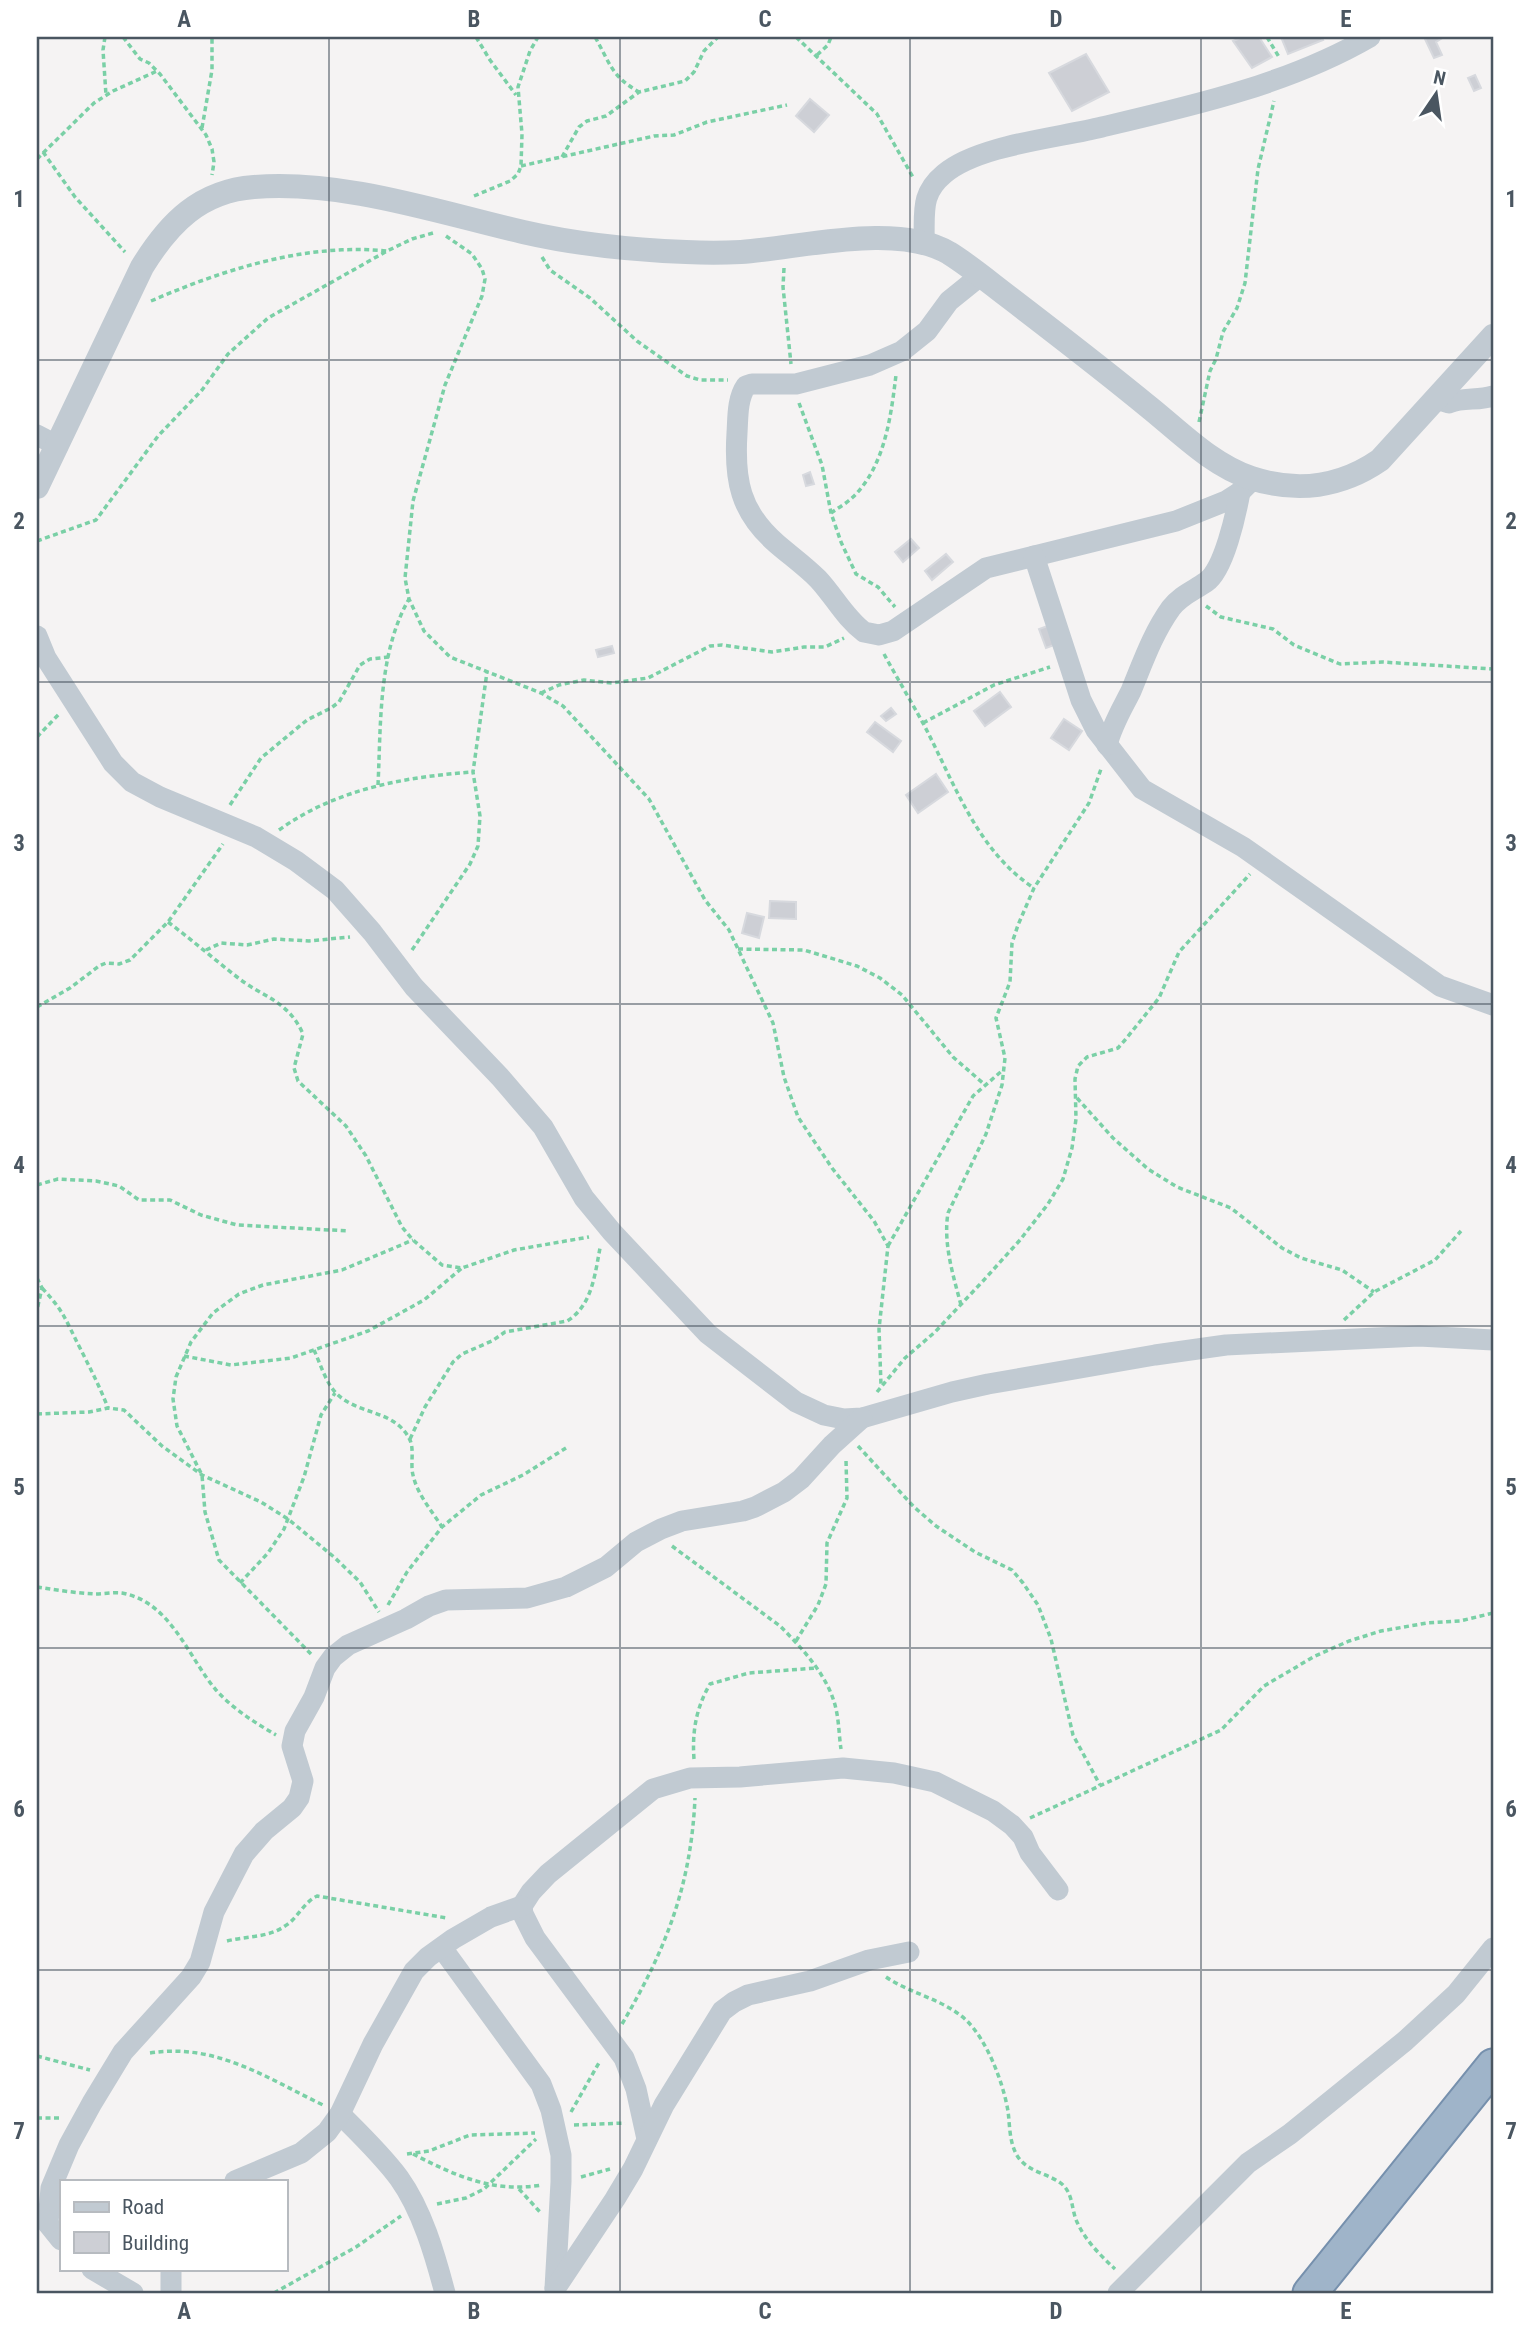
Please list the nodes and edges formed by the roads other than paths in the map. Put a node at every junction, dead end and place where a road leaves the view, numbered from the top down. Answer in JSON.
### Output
{"nodes":[{"id":1,"x":1370,"y":37,"type":"edge"},
{"id":2,"x":924,"y":242,"type":"junction"},
{"id":3,"x":980,"y":276,"type":"junction"},
{"id":4,"x":1493,"y":336,"type":"edge"},
{"id":5,"x":1493,"y":396,"type":"edge"},
{"id":6,"x":1436,"y":399,"type":"junction"},
{"id":7,"x":47,"y":440,"type":"edge"},
{"id":8,"x":1268,"y":482,"type":"junction"},
{"id":9,"x":37,"y":487,"type":"edge"},
{"id":10,"x":1240,"y":492,"type":"junction"},
{"id":11,"x":1034,"y":556,"type":"junction"},
{"id":12,"x":37,"y":636,"type":"edge"},
{"id":13,"x":1107,"y":745,"type":"junction"},
{"id":14,"x":1493,"y":1005,"type":"edge"},
{"id":15,"x":1493,"y":1340,"type":"edge"},
{"id":16,"x":851,"y":1429,"type":"junction"},
{"id":17,"x":1058,"y":1890,"type":"dead end"},
{"id":18,"x":522,"y":1906,"type":"junction"},
{"id":19,"x":442,"y":1948,"type":"junction"},
{"id":20,"x":1493,"y":1948,"type":"edge"},
{"id":21,"x":909,"y":1952,"type":"dead end"},
{"id":22,"x":1493,"y":2066,"type":"edge"},
{"id":23,"x":340,"y":2114,"type":"junction"},
{"id":24,"x":646,"y":2129,"type":"junction"},
{"id":25,"x":237,"y":2180,"type":"edge"},
{"id":26,"x":42,"y":2217,"type":"edge"},
{"id":27,"x":60,"y":2239,"type":"edge"},
{"id":28,"x":94,"y":2270,"type":"edge"},
{"id":29,"x":171,"y":2270,"type":"edge"},
{"id":30,"x":1124,"y":2287,"type":"edge"},
{"id":31,"x":555,"y":2291,"type":"edge"},
{"id":32,"x":133,"y":2293,"type":"edge"},
{"id":33,"x":171,"y":2293,"type":"edge"},
{"id":34,"x":444,"y":2293,"type":"edge"},
{"id":35,"x":1310,"y":2293,"type":"edge"}],
"edges":[{"from":1,"to":2,"type":"street"},
{"from":2,"to":3,"type":"street"},
{"from":2,"to":7,"type":"street"},
{"from":3,"to":8,"type":"street"},
{"from":3,"to":11,"type":"street"},
{"from":4,"to":6,"type":"street"},
{"from":5,"to":6,"type":"street"},
{"from":6,"to":8,"type":"street"},
{"from":7,"to":9,"type":"street"},
{"from":8,"to":10,"type":"street"},
{"from":10,"to":11,"type":"street"},
{"from":10,"to":13,"type":"street"},
{"from":11,"to":13,"type":"street"},
{"from":12,"to":16,"type":"street"},
{"from":13,"to":14,"type":"street"},
{"from":15,"to":16,"type":"street"},
{"from":16,"to":26,"type":"street"},
{"from":17,"to":18,"type":"street"},
{"from":18,"to":19,"type":"street"},
{"from":18,"to":24,"type":"street"},
{"from":19,"to":23,"type":"street"},
{"from":19,"to":31,"type":"street"},
{"from":20,"to":30,"type":"street"},
{"from":21,"to":24,"type":"street"},
{"from":22,"to":35,"type":"highway"},
{"from":23,"to":25,"type":"street"},
{"from":23,"to":34,"type":"street"},
{"from":24,"to":31,"type":"street"},
{"from":26,"to":27,"type":"street"},
{"from":28,"to":32,"type":"street"},
{"from":29,"to":33,"type":"street"}]}
